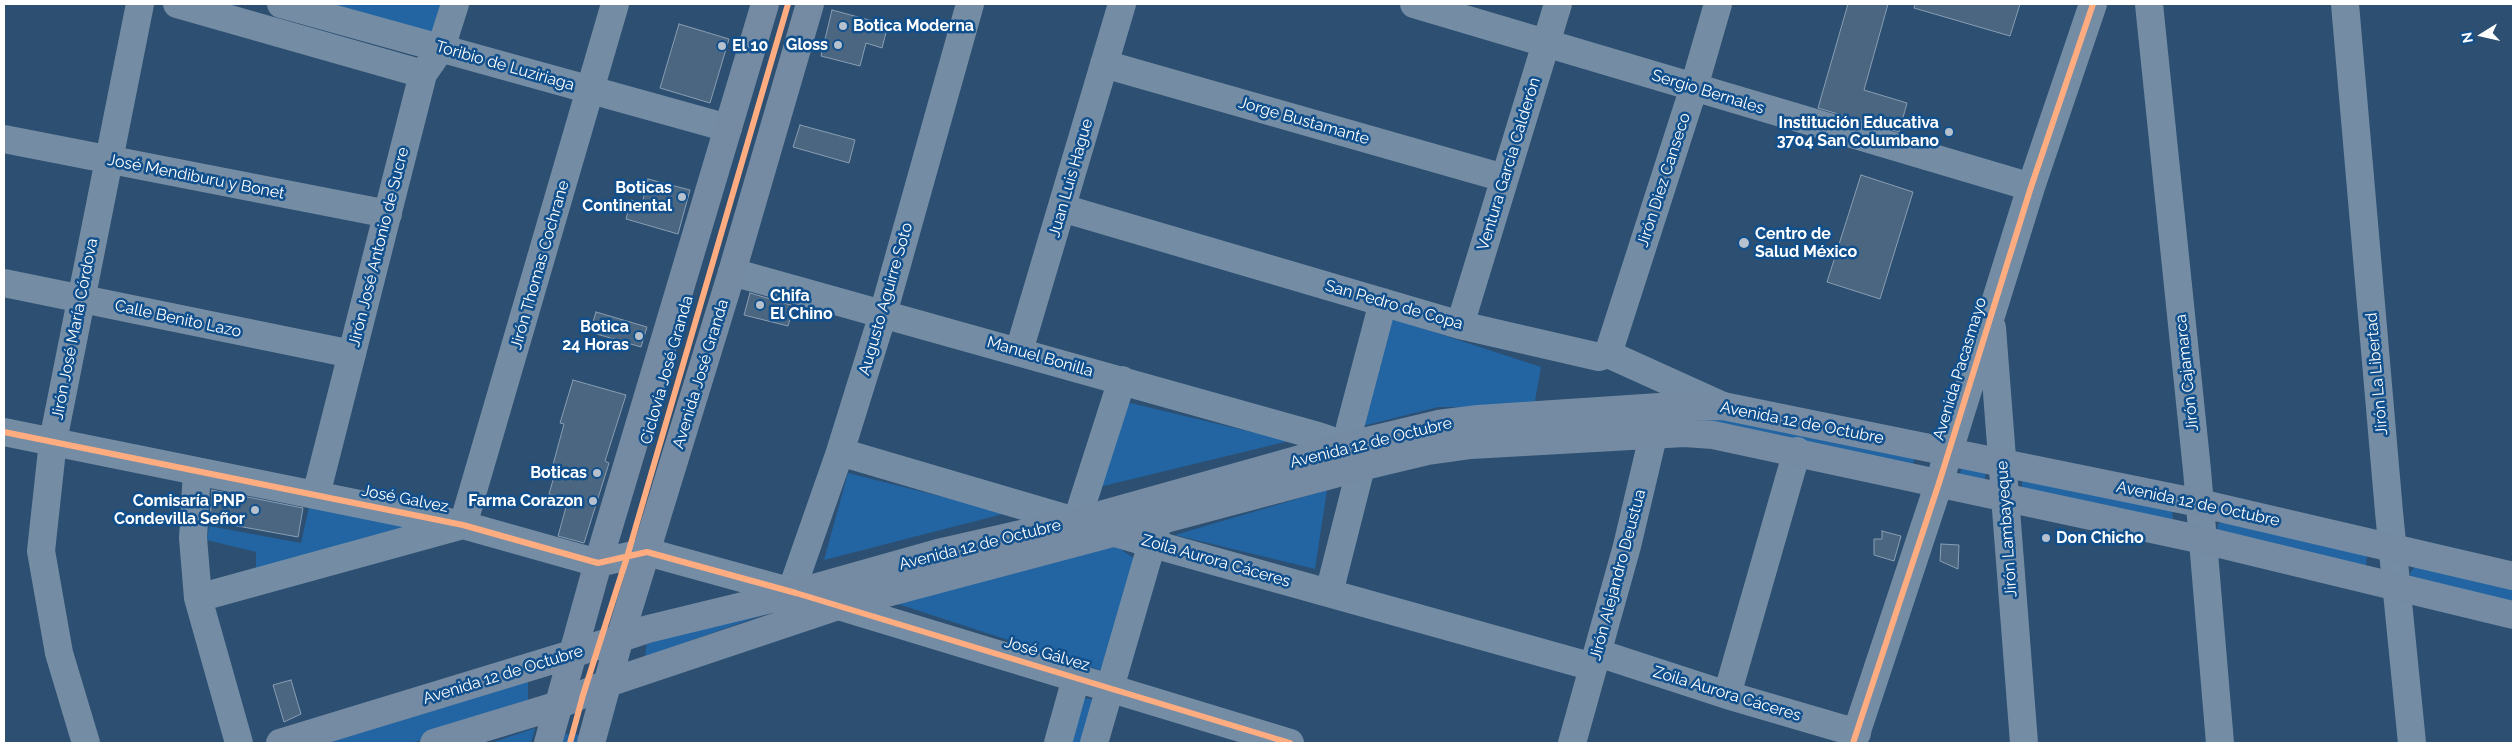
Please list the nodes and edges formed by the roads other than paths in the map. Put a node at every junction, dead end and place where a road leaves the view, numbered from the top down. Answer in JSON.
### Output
{"nodes":[{"id":1,"x":140,"y":4,"type":"edge"},
{"id":2,"x":177,"y":4,"type":"edge"},
{"id":3,"x":455,"y":4,"type":"edge"},
{"id":4,"x":615,"y":4,"type":"edge"},
{"id":5,"x":765,"y":4,"type":"edge"},
{"id":6,"x":810,"y":4,"type":"edge"},
{"id":7,"x":970,"y":4,"type":"edge"},
{"id":8,"x":1122,"y":4,"type":"edge"},
{"id":9,"x":1414,"y":4,"type":"edge"},
{"id":10,"x":1558,"y":4,"type":"edge"},
{"id":11,"x":1718,"y":4,"type":"edge"},
{"id":12,"x":2093,"y":4,"type":"edge"},
{"id":13,"x":2149,"y":4,"type":"edge"},
{"id":14,"x":2345,"y":4,"type":"edge"},
{"id":15,"x":292,"y":5,"type":"edge"},
{"id":16,"x":1547,"y":43,"type":"junction"},
{"id":17,"x":441,"y":48,"type":"junction"},
{"id":18,"x":1104,"y":64,"type":"junction"},
{"id":19,"x":423,"y":74,"type":"junction"},
{"id":20,"x":1694,"y":87,"type":"junction"},
{"id":21,"x":591,"y":90,"type":"junction"},
{"id":22,"x":728,"y":128,"type":"junction"},
{"id":23,"x":4,"y":140,"type":"edge"},
{"id":24,"x":109,"y":160,"type":"junction"},
{"id":25,"x":1504,"y":178,"type":"junction"},
{"id":26,"x":2031,"y":187,"type":"junction"},
{"id":27,"x":1062,"y":208,"type":"junction"},
{"id":28,"x":388,"y":214,"type":"junction"},
{"id":29,"x":732,"y":272,"type":"junction"},
{"id":30,"x":4,"y":282,"type":"edge"},
{"id":31,"x":82,"y":299,"type":"junction"},
{"id":32,"x":1382,"y":302,"type":"junction"},
{"id":33,"x":883,"y":314,"type":"junction"},
{"id":34,"x":1991,"y":314,"type":"junction"},
{"id":35,"x":1460,"y":325,"type":"junction"},
{"id":36,"x":1019,"y":352,"type":"junction"},
{"id":37,"x":352,"y":354,"type":"junction"},
{"id":38,"x":1608,"y":354,"type":"junction"},
{"id":39,"x":1122,"y":380,"type":"junction"},
{"id":40,"x":1722,"y":406,"type":"junction"},
{"id":41,"x":1659,"y":407,"type":"junction"},
{"id":42,"x":4,"y":432,"type":"edge"},
{"id":43,"x":1655,"y":435,"type":"junction"},
{"id":44,"x":53,"y":441,"type":"junction"},
{"id":45,"x":1797,"y":451,"type":"junction"},
{"id":46,"x":1949,"y":451,"type":"junction"},
{"id":47,"x":840,"y":452,"type":"junction"},
{"id":48,"x":1354,"y":452,"type":"junction"},
{"id":49,"x":2002,"y":462,"type":"junction"},
{"id":50,"x":198,"y":471,"type":"junction"},
{"id":51,"x":1939,"y":483,"type":"junction"},
{"id":52,"x":316,"y":495,"type":"junction"},
{"id":53,"x":2005,"y":499,"type":"junction"},
{"id":54,"x":2199,"y":503,"type":"junction"},
{"id":55,"x":1078,"y":520,"type":"junction"},
{"id":56,"x":464,"y":525,"type":"junction"},
{"id":57,"x":1116,"y":533,"type":"junction"},
{"id":58,"x":1156,"y":533,"type":"junction"},
{"id":59,"x":2203,"y":540,"type":"junction"},
{"id":60,"x":2393,"y":548,"type":"junction"},
{"id":61,"x":647,"y":552,"type":"junction"},
{"id":62,"x":598,"y":563,"type":"junction"},
{"id":63,"x":2513,"y":576,"type":"edge"},
{"id":64,"x":2398,"y":588,"type":"junction"},
{"id":65,"x":794,"y":592,"type":"junction"},
{"id":66,"x":1329,"y":593,"type":"junction"},
{"id":67,"x":198,"y":598,"type":"junction"},
{"id":68,"x":838,"y":606,"type":"junction"},
{"id":69,"x":2513,"y":615,"type":"edge"},
{"id":70,"x":620,"y":637,"type":"junction"},
{"id":71,"x":572,"y":654,"type":"junction"},
{"id":72,"x":1596,"y":660,"type":"junction"},
{"id":73,"x":1076,"y":678,"type":"junction"},
{"id":74,"x":608,"y":683,"type":"junction"},
{"id":75,"x":1110,"y":687,"type":"junction"},
{"id":76,"x":1727,"y":695,"type":"junction"},
{"id":77,"x":559,"y":705,"type":"junction"},
{"id":78,"x":1855,"y":738,"type":"edge"},
{"id":79,"x":1273,"y":741,"type":"edge"},
{"id":80,"x":86,"y":743,"type":"edge"},
{"id":81,"x":239,"y":743,"type":"edge"},
{"id":82,"x":280,"y":743,"type":"edge"},
{"id":83,"x":434,"y":743,"type":"edge"},
{"id":84,"x":548,"y":743,"type":"edge"},
{"id":85,"x":591,"y":743,"type":"edge"},
{"id":86,"x":1058,"y":743,"type":"edge"},
{"id":87,"x":1094,"y":743,"type":"edge"},
{"id":88,"x":1572,"y":743,"type":"edge"},
{"id":89,"x":2024,"y":743,"type":"edge"},
{"id":90,"x":2220,"y":743,"type":"edge"},
{"id":91,"x":2412,"y":743,"type":"edge"}],
"edges":[{"from":1,"to":24,"type":"street","name":"Jirón José María Córdova"},
{"from":2,"to":19,"type":"street","name":"Toribio de Luziriaga"},
{"from":3,"to":17,"type":"street","name":"Jirón José Antonio de Sucre"},
{"from":4,"to":21,"type":"street","name":"Jirón Thomas Cochrane"},
{"from":5,"to":22,"type":"main road"},
{"from":6,"to":29,"type":"main road","name":"Avenida José Granda"},
{"from":7,"to":33,"type":"street","name":"Augusto Aguirre Soto"},
{"from":8,"to":18,"type":"street","name":"Juan Luis Hague"},
{"from":9,"to":16,"type":"street","name":"Sergio Bernales"},
{"from":10,"to":16,"type":"street","name":"Ventura García Calderón"},
{"from":11,"to":20,"type":"street","name":"Jirón Diez Canseco"},
{"from":12,"to":26,"type":"street","name":"Avenida Pacasmayo"},
{"from":13,"to":54,"type":"street","name":"Jirón Cajamarca"},
{"from":14,"to":60,"type":"street","name":"Jirón La Libertad"},
{"from":15,"to":17,"type":"street","name":"Toribio de Luziriaga"},
{"from":16,"to":20,"type":"street","name":"Sergio Bernales"},
{"from":16,"to":25,"type":"street","name":"Ventura García Calderón"},
{"from":17,"to":19,"type":"street","name":"Jirón José Antonio de Sucre"},
{"from":17,"to":21,"type":"street","name":"Toribio de Luziriaga"},
{"from":18,"to":25,"type":"street","name":"Jorge Bustamante"},
{"from":18,"to":27,"type":"street","name":"Juan Luis Hague"},
{"from":19,"to":28,"type":"street","name":"Jirón José Antonio de Sucre"},
{"from":20,"to":26,"type":"street","name":"Sergio Bernales"},
{"from":20,"to":38,"type":"street","name":"Jirón Diez Canseco"},
{"from":21,"to":22,"type":"street","name":"Toribio de Luziriaga"},
{"from":21,"to":56,"type":"street","name":"Jirón Thomas Cochrane"},
{"from":22,"to":62,"type":"main road"},
{"from":23,"to":24,"type":"street","name":"José Mendiburu y Bonet"},
{"from":24,"to":28,"type":"street","name":"José Mendiburu y Bonet"},
{"from":24,"to":31,"type":"street","name":"Jirón José María Córdova"},
{"from":25,"to":35,"type":"street","name":"Ventura García Calderón"},
{"from":26,"to":34,"type":"street","name":"Avenida Pacasmayo"},
{"from":27,"to":32,"type":"street","name":"San Pedro de Copa"},
{"from":27,"to":36,"type":"street","name":"Juan Luis Hague"},
{"from":28,"to":37,"type":"street","name":"Jirón José Antonio de Sucre"},
{"from":29,"to":33,"type":"street","name":"Manuel Bonilla"},
{"from":29,"to":61,"type":"main road","name":"Avenida José Granda"},
{"from":30,"to":31,"type":"street","name":"Calle Benito Lazo"},
{"from":31,"to":37,"type":"street","name":"Calle Benito Lazo"},
{"from":31,"to":44,"type":"street","name":"Jirón José María Córdova"},
{"from":32,"to":35,"type":"street","name":"San Pedro de Copa"},
{"from":32,"to":48,"type":"street"},
{"from":33,"to":36,"type":"street","name":"Manuel Bonilla"},
{"from":33,"to":47,"type":"street","name":"Augusto Aguirre Soto"},
{"from":34,"to":46,"type":"street","name":"Avenida Pacasmayo"},
{"from":34,"to":49,"type":"street","name":"Jirón Lambayeque"},
{"from":35,"to":38,"type":"street","name":"San Pedro de Copa"},
{"from":36,"to":39,"type":"street","name":"Manuel Bonilla"},
{"from":37,"to":52,"type":"street","name":"Jirón José Antonio de Sucre"},
{"from":38,"to":40,"type":"street","name":"San Pedro de Copa"},
{"from":39,"to":48,"type":"street","name":"Manuel Bonilla"},
{"from":39,"to":55,"type":"street"},
{"from":40,"to":41,"type":"main road","name":"Avenida 12 de Octubre"},
{"from":40,"to":46,"type":"main road","name":"Avenida 12 de Octubre"},
{"from":41,"to":43,"type":"street","name":"Jirón Alejandro Deustua"},
{"from":41,"to":48,"type":"main road","name":"Avenida 12 de Octubre"},
{"from":42,"to":44,"type":"street","name":"José Galvez"},
{"from":43,"to":45,"type":"main road","name":"Avenida 12 de Octubre"},
{"from":43,"to":48,"type":"main road","name":"Avenida 12 de Octubre"},
{"from":43,"to":72,"type":"street","name":"Jirón Alejandro Deustua"},
{"from":44,"to":50,"type":"street","name":"José Galvez"},
{"from":44,"to":80,"type":"street","name":"Jirón José María Córdova"},
{"from":45,"to":51,"type":"main road","name":"Avenida 12 de Octubre"},
{"from":45,"to":76,"type":"street"},
{"from":46,"to":49,"type":"main road","name":"Avenida 12 de Octubre"},
{"from":46,"to":51,"type":"street","name":"Avenida Pacasmayo"},
{"from":47,"to":55,"type":"street"},
{"from":47,"to":65,"type":"street","name":"Augusto Aguirre Soto"},
{"from":48,"to":55,"type":"main road","name":"Avenida 12 de Octubre"},
{"from":48,"to":58,"type":"main road","name":"Avenida 12 de Octubre"},
{"from":48,"to":66,"type":"street"},
{"from":49,"to":53,"type":"street","name":"Jirón Lambayeque"},
{"from":49,"to":54,"type":"main road","name":"Avenida 12 de Octubre"},
{"from":50,"to":52,"type":"street","name":"José Galvez"},
{"from":50,"to":67,"type":"street"},
{"from":51,"to":53,"type":"main road","name":"Avenida 12 de Octubre"},
{"from":51,"to":78,"type":"street","name":"Avenida Pacasmayo"},
{"from":52,"to":56,"type":"street","name":"José Galvez"},
{"from":53,"to":59,"type":"main road","name":"Avenida 12 de Octubre"},
{"from":53,"to":89,"type":"street","name":"Jirón Lambayeque"},
{"from":54,"to":59,"type":"street","name":"Jirón Cajamarca"},
{"from":54,"to":60,"type":"main road","name":"Avenida 12 de Octubre"},
{"from":55,"to":57,"type":"street"},
{"from":55,"to":65,"type":"main road","name":"Avenida 12 de Octubre"},
{"from":56,"to":62,"type":"street","name":"José Galvez"},
{"from":56,"to":67,"type":"street"},
{"from":57,"to":58,"type":"main road","name":"Avenida 12 de Octubre"},
{"from":57,"to":68,"type":"main road","name":"Avenida 12 de Octubre"},
{"from":58,"to":66,"type":"street","name":"Zoila Aurora Cáceres"},
{"from":58,"to":75,"type":"street"},
{"from":59,"to":64,"type":"main road","name":"Avenida 12 de Octubre"},
{"from":59,"to":90,"type":"street","name":"Jirón Cajamarca"},
{"from":60,"to":63,"type":"main road","name":"Avenida 12 de Octubre"},
{"from":60,"to":64,"type":"street","name":"Jirón La Libertad"},
{"from":61,"to":62,"type":"street","name":"José Galvez"},
{"from":61,"to":65,"type":"street","name":"José Galvez"},
{"from":61,"to":70,"type":"main road","name":"Avenida José Granda"},
{"from":62,"to":71,"type":"main road"},
{"from":64,"to":69,"type":"main road","name":"Avenida 12 de Octubre"},
{"from":64,"to":91,"type":"street","name":"Jirón La Libertad"},
{"from":65,"to":68,"type":"street","name":"José Gálvez"},
{"from":65,"to":70,"type":"main road","name":"Avenida 12 de Octubre"},
{"from":66,"to":72,"type":"street","name":"Zoila Aurora Cáceres"},
{"from":67,"to":81,"type":"street"},
{"from":68,"to":73,"type":"street","name":"José Gálvez"},
{"from":68,"to":74,"type":"main road","name":"Avenida 12 de Octubre"},
{"from":70,"to":71,"type":"main road","name":"Avenida 12 de Octubre"},
{"from":70,"to":74,"type":"main road","name":"Avenida José Granda"},
{"from":71,"to":77,"type":"main road"},
{"from":71,"to":82,"type":"main road","name":"Avenida 12 de Octubre"},
{"from":72,"to":76,"type":"street","name":"Zoila Aurora Cáceres"},
{"from":72,"to":88,"type":"street","name":"Jirón Alejandro Deustua"},
{"from":73,"to":75,"type":"street","name":"José Gálvez"},
{"from":73,"to":86,"type":"street"},
{"from":74,"to":77,"type":"main road","name":"Avenida 12 de Octubre"},
{"from":74,"to":85,"type":"main road","name":"Avenida José Granda"},
{"from":75,"to":79,"type":"street","name":"José Gálvez"},
{"from":75,"to":87,"type":"street"},
{"from":76,"to":78,"type":"street","name":"Zoila Aurora Cáceres"},
{"from":77,"to":83,"type":"main road","name":"Avenida 12 de Octubre"},
{"from":77,"to":84,"type":"main road"}]}
